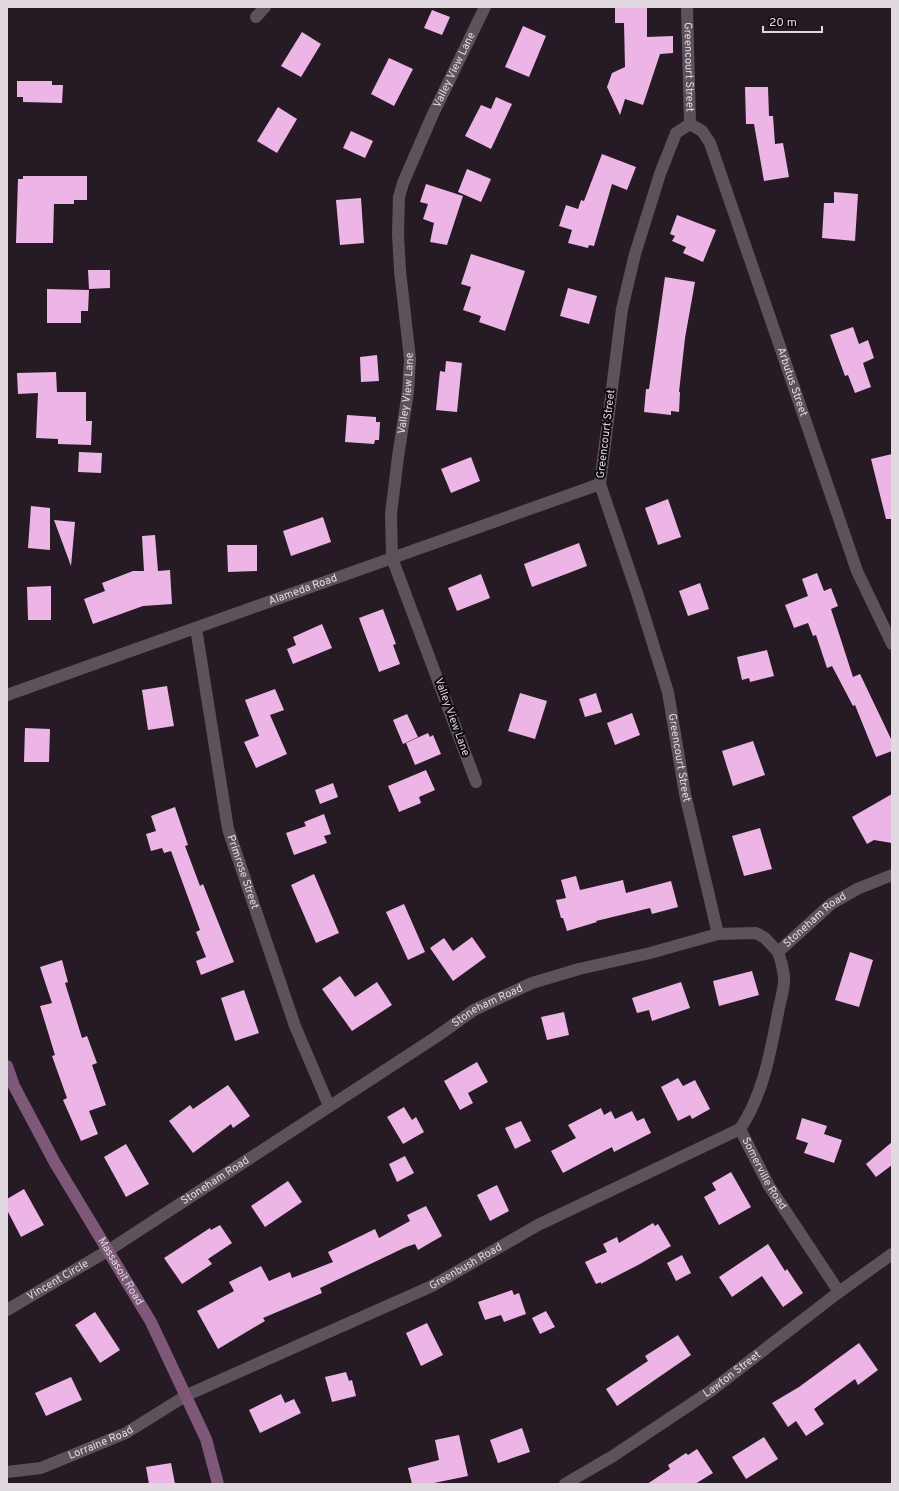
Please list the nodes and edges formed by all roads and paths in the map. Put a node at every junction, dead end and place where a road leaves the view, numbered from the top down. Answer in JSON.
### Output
{"nodes":[{"id":1,"x":266,"y":7,"type":"edge"},
{"id":2,"x":485,"y":7,"type":"edge"},
{"id":3,"x":687,"y":7,"type":"edge"},
{"id":4,"x":256,"y":17,"type":"dead end"},
{"id":5,"x":690,"y":124,"type":"junction"},
{"id":6,"x":600,"y":484,"type":"junction"},
{"id":7,"x":392,"y":558,"type":"junction"},
{"id":8,"x":196,"y":628,"type":"junction"},
{"id":9,"x":892,"y":644,"type":"edge"},
{"id":10,"x":7,"y":695,"type":"edge"},
{"id":11,"x":476,"y":782,"type":"dead end"},
{"id":12,"x":892,"y":875,"type":"edge"},
{"id":13,"x":718,"y":934,"type":"junction"},
{"id":14,"x":778,"y":952,"type":"junction"},
{"id":15,"x":7,"y":1066,"type":"edge"},
{"id":16,"x":329,"y":1106,"type":"junction"},
{"id":17,"x":740,"y":1130,"type":"junction"},
{"id":18,"x":109,"y":1250,"type":"junction"},
{"id":19,"x":892,"y":1254,"type":"edge"},
{"id":20,"x":839,"y":1292,"type":"junction"},
{"id":21,"x":7,"y":1310,"type":"edge"},
{"id":22,"x":187,"y":1395,"type":"junction"},
{"id":23,"x":7,"y":1472,"type":"edge"},
{"id":24,"x":218,"y":1484,"type":"edge"},
{"id":25,"x":565,"y":1484,"type":"edge"}],
"edges":[{"from":1,"to":4,"type":"street"},
{"from":2,"to":7,"type":"street","name":"Valley View Lane"},
{"from":3,"to":5,"type":"street","name":"Greencourt Street"},
{"from":5,"to":6,"type":"street","name":"Greencourt Street"},
{"from":5,"to":9,"type":"street","name":"Arbutus Street"},
{"from":6,"to":7,"type":"street","name":"Alameda Road"},
{"from":6,"to":13,"type":"street","name":"Greencourt Street"},
{"from":7,"to":8,"type":"street","name":"Alameda Road"},
{"from":7,"to":11,"type":"street","name":"Valley View Lane"},
{"from":8,"to":10,"type":"street","name":"Alameda Road"},
{"from":8,"to":16,"type":"street","name":"Primrose Street"},
{"from":12,"to":14,"type":"street","name":"Stoneham Road"},
{"from":13,"to":14,"type":"street","name":"Stoneham Road"},
{"from":13,"to":16,"type":"street","name":"Stoneham Road"},
{"from":14,"to":17,"type":"street","name":"Somerville Road"},
{"from":15,"to":18,"type":"main road","name":"Massasoit Road"},
{"from":16,"to":18,"type":"street","name":"Stoneham Road"},
{"from":17,"to":20,"type":"street","name":"Somerville Road"},
{"from":17,"to":22,"type":"street","name":"Greenbush Road"},
{"from":18,"to":21,"type":"street","name":"Vincent Circle"},
{"from":18,"to":22,"type":"main road","name":"Massasoit Road"},
{"from":19,"to":20,"type":"street","name":"Lawton Street"},
{"from":20,"to":25,"type":"street","name":"Lawton Street"},
{"from":22,"to":23,"type":"street","name":"Lorraine Road"},
{"from":22,"to":24,"type":"main road","name":"Massasoit Road"}]}
